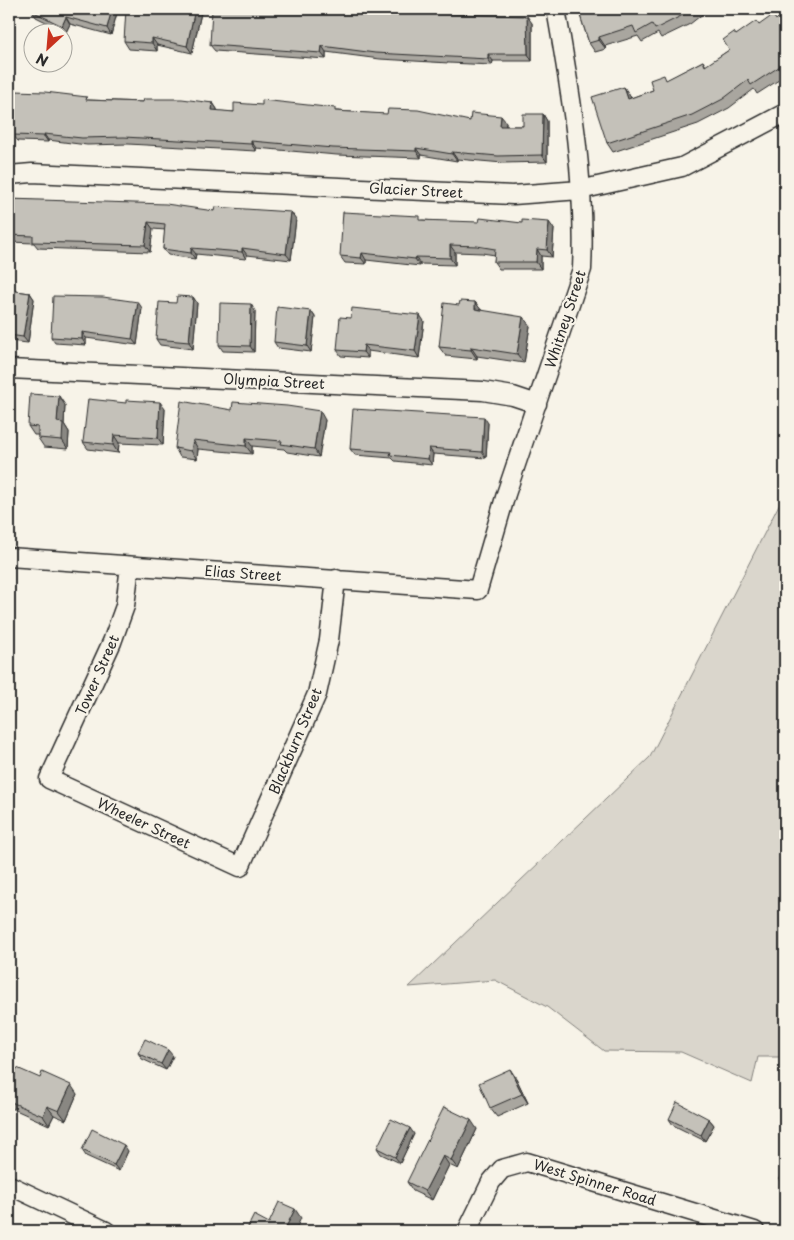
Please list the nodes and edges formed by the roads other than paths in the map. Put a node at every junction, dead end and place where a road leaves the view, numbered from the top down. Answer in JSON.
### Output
{"nodes":[{"id":1,"x":556,"y":9,"type":"edge"},
{"id":2,"x":785,"y":113,"type":"edge"},
{"id":3,"x":9,"y":161,"type":"edge"},
{"id":4,"x":32,"y":173,"type":"junction"},
{"id":5,"x":9,"y":176,"type":"edge"},
{"id":6,"x":580,"y":190,"type":"junction"},
{"id":7,"x":9,"y":369,"type":"edge"},
{"id":8,"x":537,"y":404,"type":"junction"},
{"id":9,"x":9,"y":557,"type":"edge"},
{"id":10,"x":130,"y":566,"type":"junction"},
{"id":11,"x":336,"y":579,"type":"junction"},
{"id":12,"x":478,"y":590,"type":"joint"},
{"id":13,"x":49,"y":779,"type":"joint"},
{"id":14,"x":240,"y":867,"type":"joint"},
{"id":15,"x":9,"y":1185,"type":"edge"},
{"id":16,"x":106,"y":1231,"type":"edge"},
{"id":17,"x":468,"y":1231,"type":"edge"},
{"id":18,"x":755,"y":1231,"type":"edge"}],
"edges":[{"from":1,"to":6,"type":"street","name":"Whitney Street"},
{"from":2,"to":6,"type":"street","name":"Glacier Street"},
{"from":3,"to":4,"type":"street","name":"Glacier Street"},
{"from":4,"to":5,"type":"street","name":"Glacier Street"},
{"from":4,"to":6,"type":"street","name":"Glacier Street"},
{"from":6,"to":8,"type":"street","name":"Whitney Street"},
{"from":7,"to":8,"type":"street","name":"Olympia Street"},
{"from":8,"to":12,"type":"street","name":"Whitney Street"},
{"from":9,"to":10,"type":"street","name":"Elias Street"},
{"from":10,"to":11,"type":"street","name":"Elias Street"},
{"from":10,"to":13,"type":"street","name":"Tower Street"},
{"from":11,"to":12,"type":"street","name":"Elias Street"},
{"from":11,"to":14,"type":"street","name":"Blackburn Street"},
{"from":13,"to":14,"type":"street","name":"Wheeler Street"},
{"from":15,"to":16,"type":"street"},
{"from":17,"to":18,"type":"street","name":"West Spinner Road"}]}
